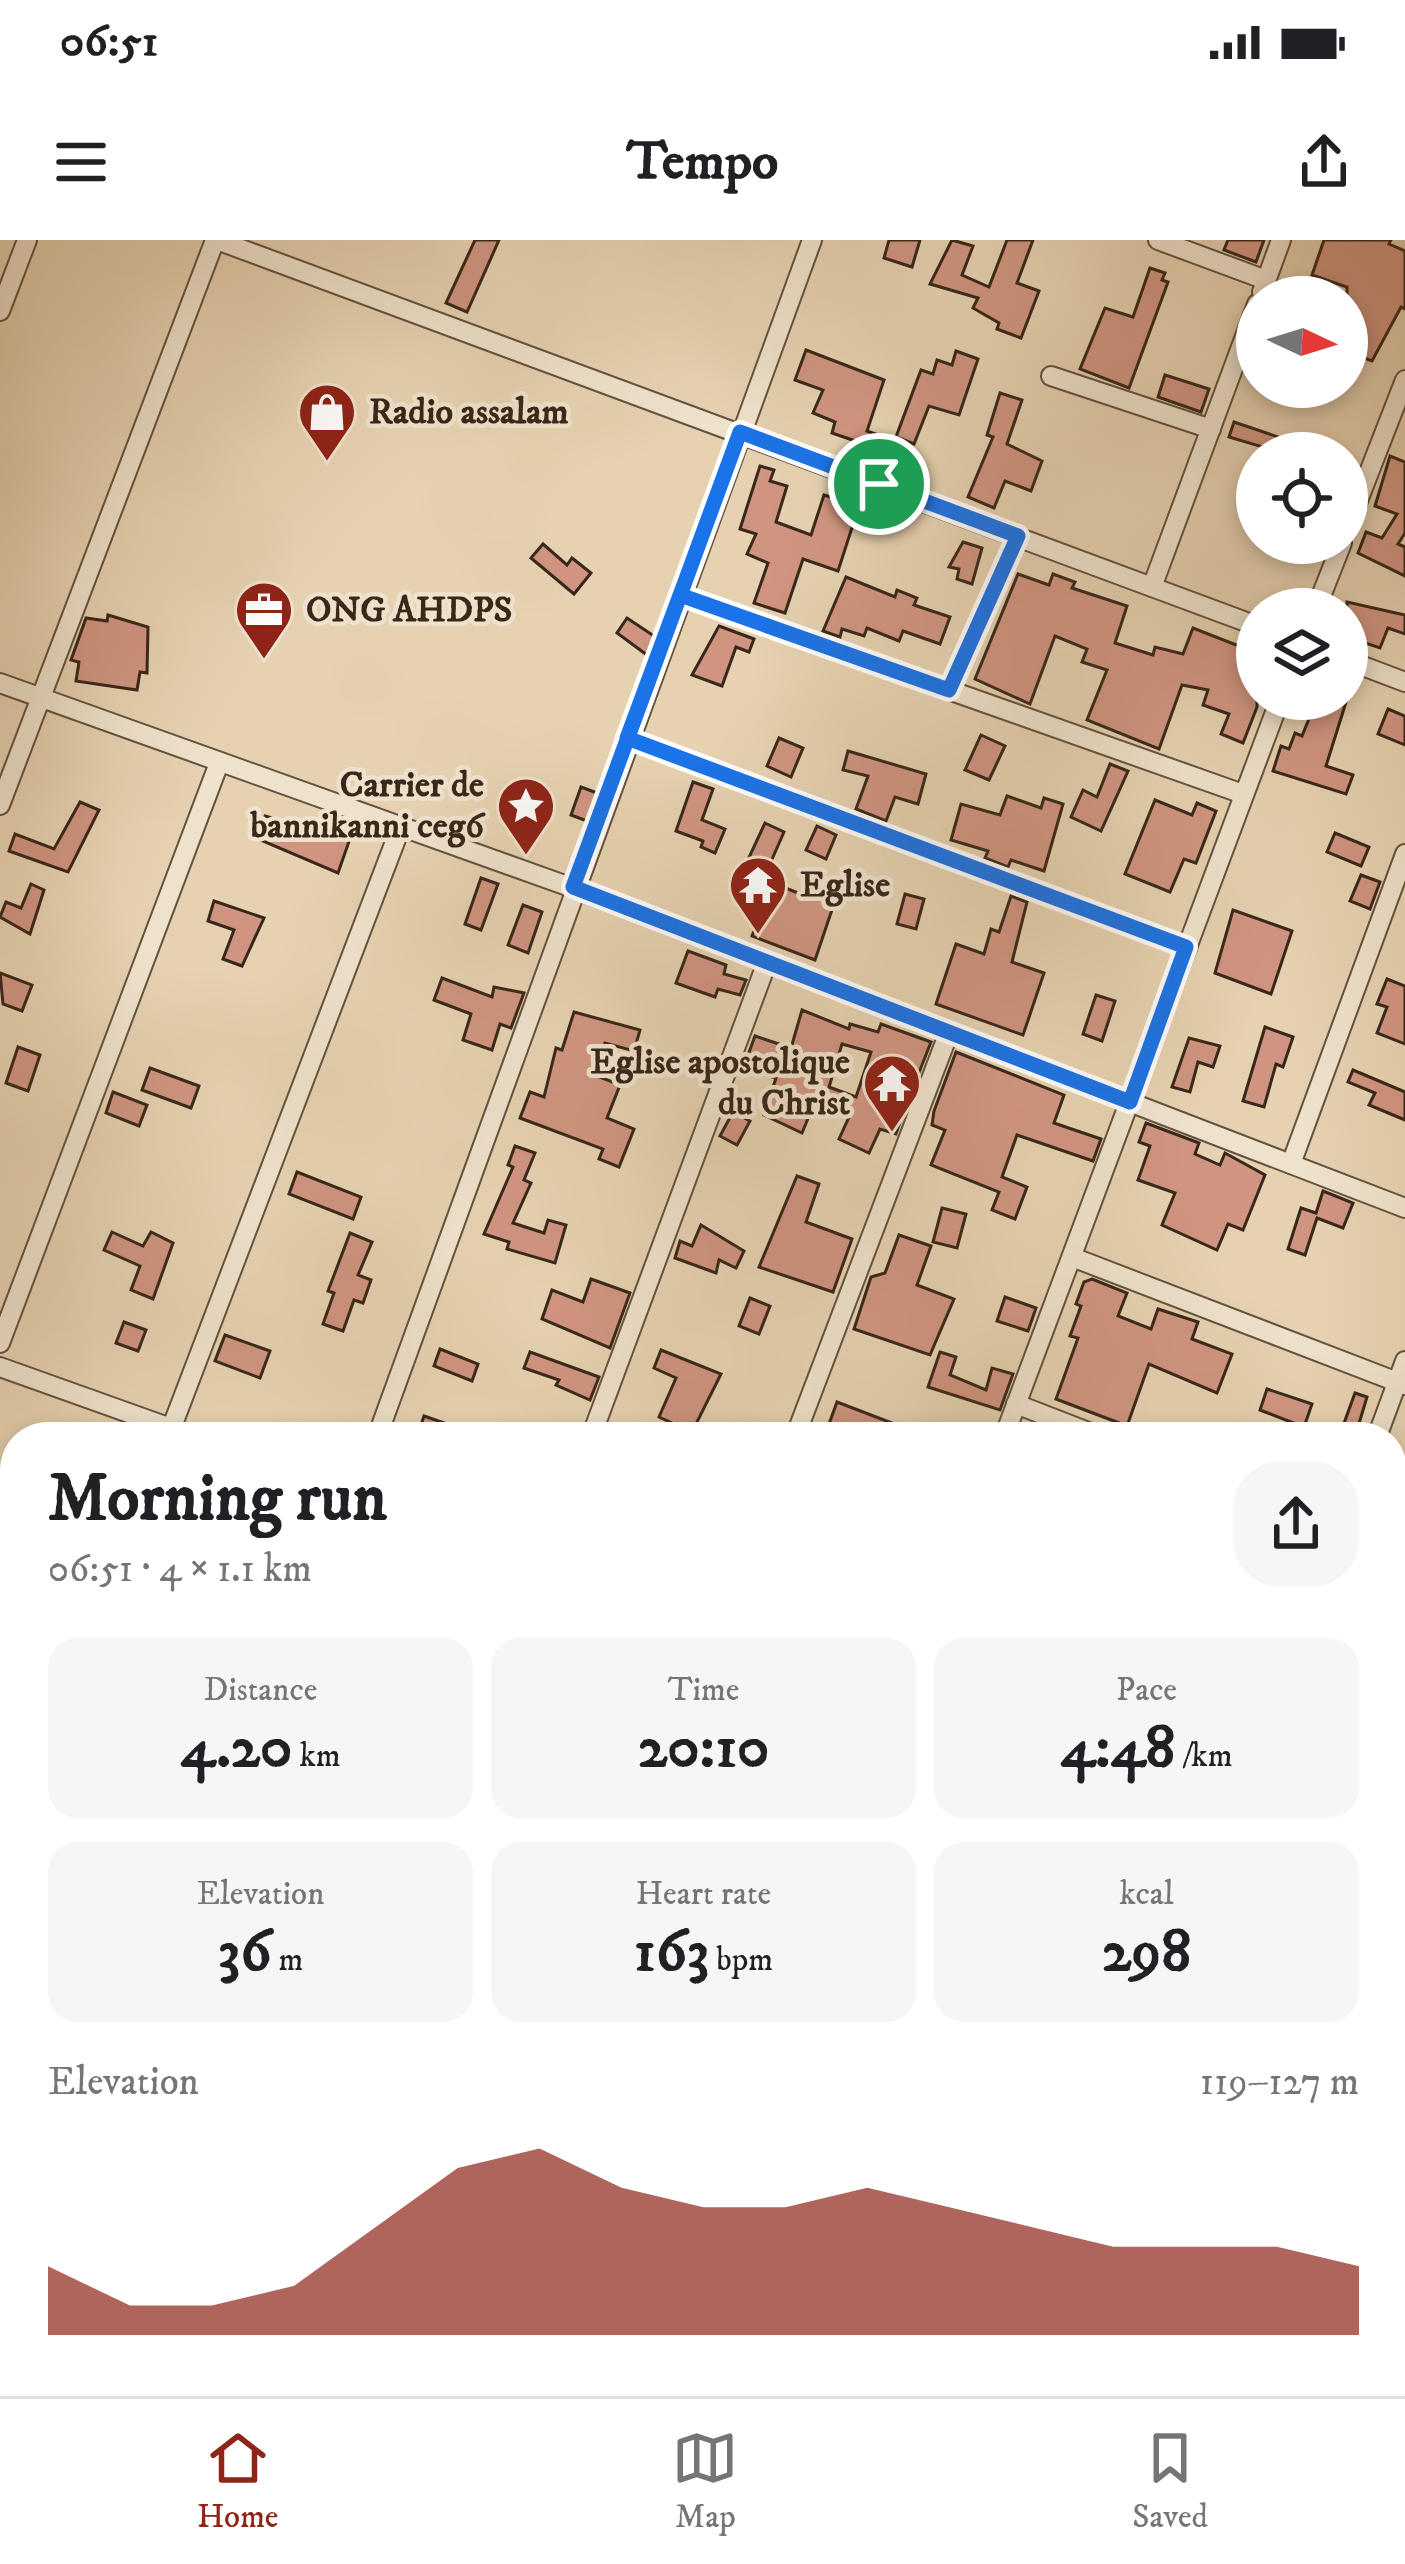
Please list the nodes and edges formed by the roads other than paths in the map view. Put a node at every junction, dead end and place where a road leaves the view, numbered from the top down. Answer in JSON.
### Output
{"nodes":[{"id":1,"x":27,"y":240,"type":"edge"},
{"id":2,"x":216,"y":240,"type":"edge"},
{"id":3,"x":812,"y":240,"type":"edge"},
{"id":4,"x":1158,"y":240,"type":"edge"},
{"id":5,"x":1281,"y":240,"type":"edge"},
{"id":6,"x":1268,"y":276,"type":"edge"},
{"id":7,"x":1236,"y":281,"type":"edge"},
{"id":8,"x":0,"y":311,"type":"edge"},
{"id":9,"x":1236,"y":362,"type":"edge"},
{"id":10,"x":1051,"y":376,"type":"dead end"},
{"id":11,"x":1405,"y":380,"type":"edge"},
{"id":12,"x":1211,"y":429,"type":"junction"},
{"id":13,"x":740,"y":432,"type":"junction"},
{"id":14,"x":1368,"y":475,"type":"edge"},
{"id":15,"x":1018,"y":536,"type":"junction"},
{"id":16,"x":1152,"y":586,"type":"junction"},
{"id":17,"x":680,"y":595,"type":"junction"},
{"id":18,"x":1236,"y":618,"type":"edge"},
{"id":19,"x":1368,"y":668,"type":"edge"},
{"id":20,"x":1405,"y":682,"type":"edge"},
{"id":21,"x":0,"y":683,"type":"edge"},
{"id":22,"x":949,"y":690,"type":"junction"},
{"id":23,"x":41,"y":698,"type":"junction"},
{"id":24,"x":1272,"y":720,"type":"edge"},
{"id":25,"x":627,"y":738,"type":"junction"},
{"id":26,"x":219,"y":763,"type":"junction"},
{"id":27,"x":1243,"y":794,"type":"junction"},
{"id":28,"x":0,"y":805,"type":"edge"},
{"id":29,"x":401,"y":826,"type":"junction"},
{"id":30,"x":1405,"y":854,"type":"edge"},
{"id":31,"x":573,"y":887,"type":"junction"},
{"id":32,"x":1186,"y":947,"type":"junction"},
{"id":33,"x":767,"y":962,"type":"junction"},
{"id":34,"x":949,"y":1032,"type":"junction"},
{"id":35,"x":1130,"y":1102,"type":"junction"},
{"id":36,"x":1292,"y":1164,"type":"junction"},
{"id":37,"x":1405,"y":1208,"type":"edge"},
{"id":38,"x":1072,"y":1257,"type":"junction"},
{"id":39,"x":0,"y":1343,"type":"edge"},
{"id":40,"x":1405,"y":1361,"type":"edge"},
{"id":41,"x":0,"y":1367,"type":"edge"},
{"id":42,"x":1401,"y":1384,"type":"edge"},
{"id":43,"x":1016,"y":1404,"type":"junction"},
{"id":44,"x":144,"y":1422,"type":"edge"},
{"id":45,"x":174,"y":1422,"type":"edge"},
{"id":46,"x":381,"y":1422,"type":"edge"},
{"id":47,"x":597,"y":1422,"type":"edge"},
{"id":48,"x":801,"y":1422,"type":"edge"},
{"id":49,"x":1009,"y":1422,"type":"edge"},
{"id":50,"x":1062,"y":1422,"type":"edge"},
{"id":51,"x":1384,"y":1422,"type":"edge"}],
"edges":[{"from":1,"to":8,"type":"street"},
{"from":2,"to":13,"type":"street"},
{"from":2,"to":23,"type":"street"},
{"from":3,"to":13,"type":"street"},
{"from":4,"to":7,"type":"street"},
{"from":5,"to":6,"type":"street"},
{"from":9,"to":12,"type":"street"},
{"from":10,"to":12,"type":"street"},
{"from":11,"to":14,"type":"street"},
{"from":12,"to":16,"type":"street"},
{"from":13,"to":15,"type":"street"},
{"from":13,"to":17,"type":"street"},
{"from":15,"to":16,"type":"street"},
{"from":15,"to":22,"type":"street"},
{"from":16,"to":18,"type":"street"},
{"from":17,"to":22,"type":"street"},
{"from":17,"to":25,"type":"street"},
{"from":19,"to":20,"type":"street"},
{"from":21,"to":23,"type":"street"},
{"from":22,"to":27,"type":"street"},
{"from":23,"to":26,"type":"street"},
{"from":23,"to":28,"type":"street"},
{"from":24,"to":27,"type":"street"},
{"from":25,"to":31,"type":"street"},
{"from":25,"to":32,"type":"street"},
{"from":26,"to":29,"type":"street"},
{"from":26,"to":39,"type":"street"},
{"from":27,"to":32,"type":"street"},
{"from":29,"to":31,"type":"street"},
{"from":29,"to":45,"type":"street"},
{"from":30,"to":36,"type":"street"},
{"from":31,"to":33,"type":"street"},
{"from":31,"to":46,"type":"street"},
{"from":32,"to":35,"type":"street"},
{"from":33,"to":34,"type":"street"},
{"from":33,"to":47,"type":"street"},
{"from":34,"to":35,"type":"street"},
{"from":34,"to":48,"type":"street"},
{"from":35,"to":36,"type":"street"},
{"from":35,"to":38,"type":"street"},
{"from":36,"to":37,"type":"street"},
{"from":38,"to":42,"type":"street"},
{"from":38,"to":43,"type":"street"},
{"from":40,"to":42,"type":"street"},
{"from":41,"to":44,"type":"street"},
{"from":42,"to":51,"type":"street"},
{"from":43,"to":49,"type":"street"},
{"from":43,"to":50,"type":"street"}]}
